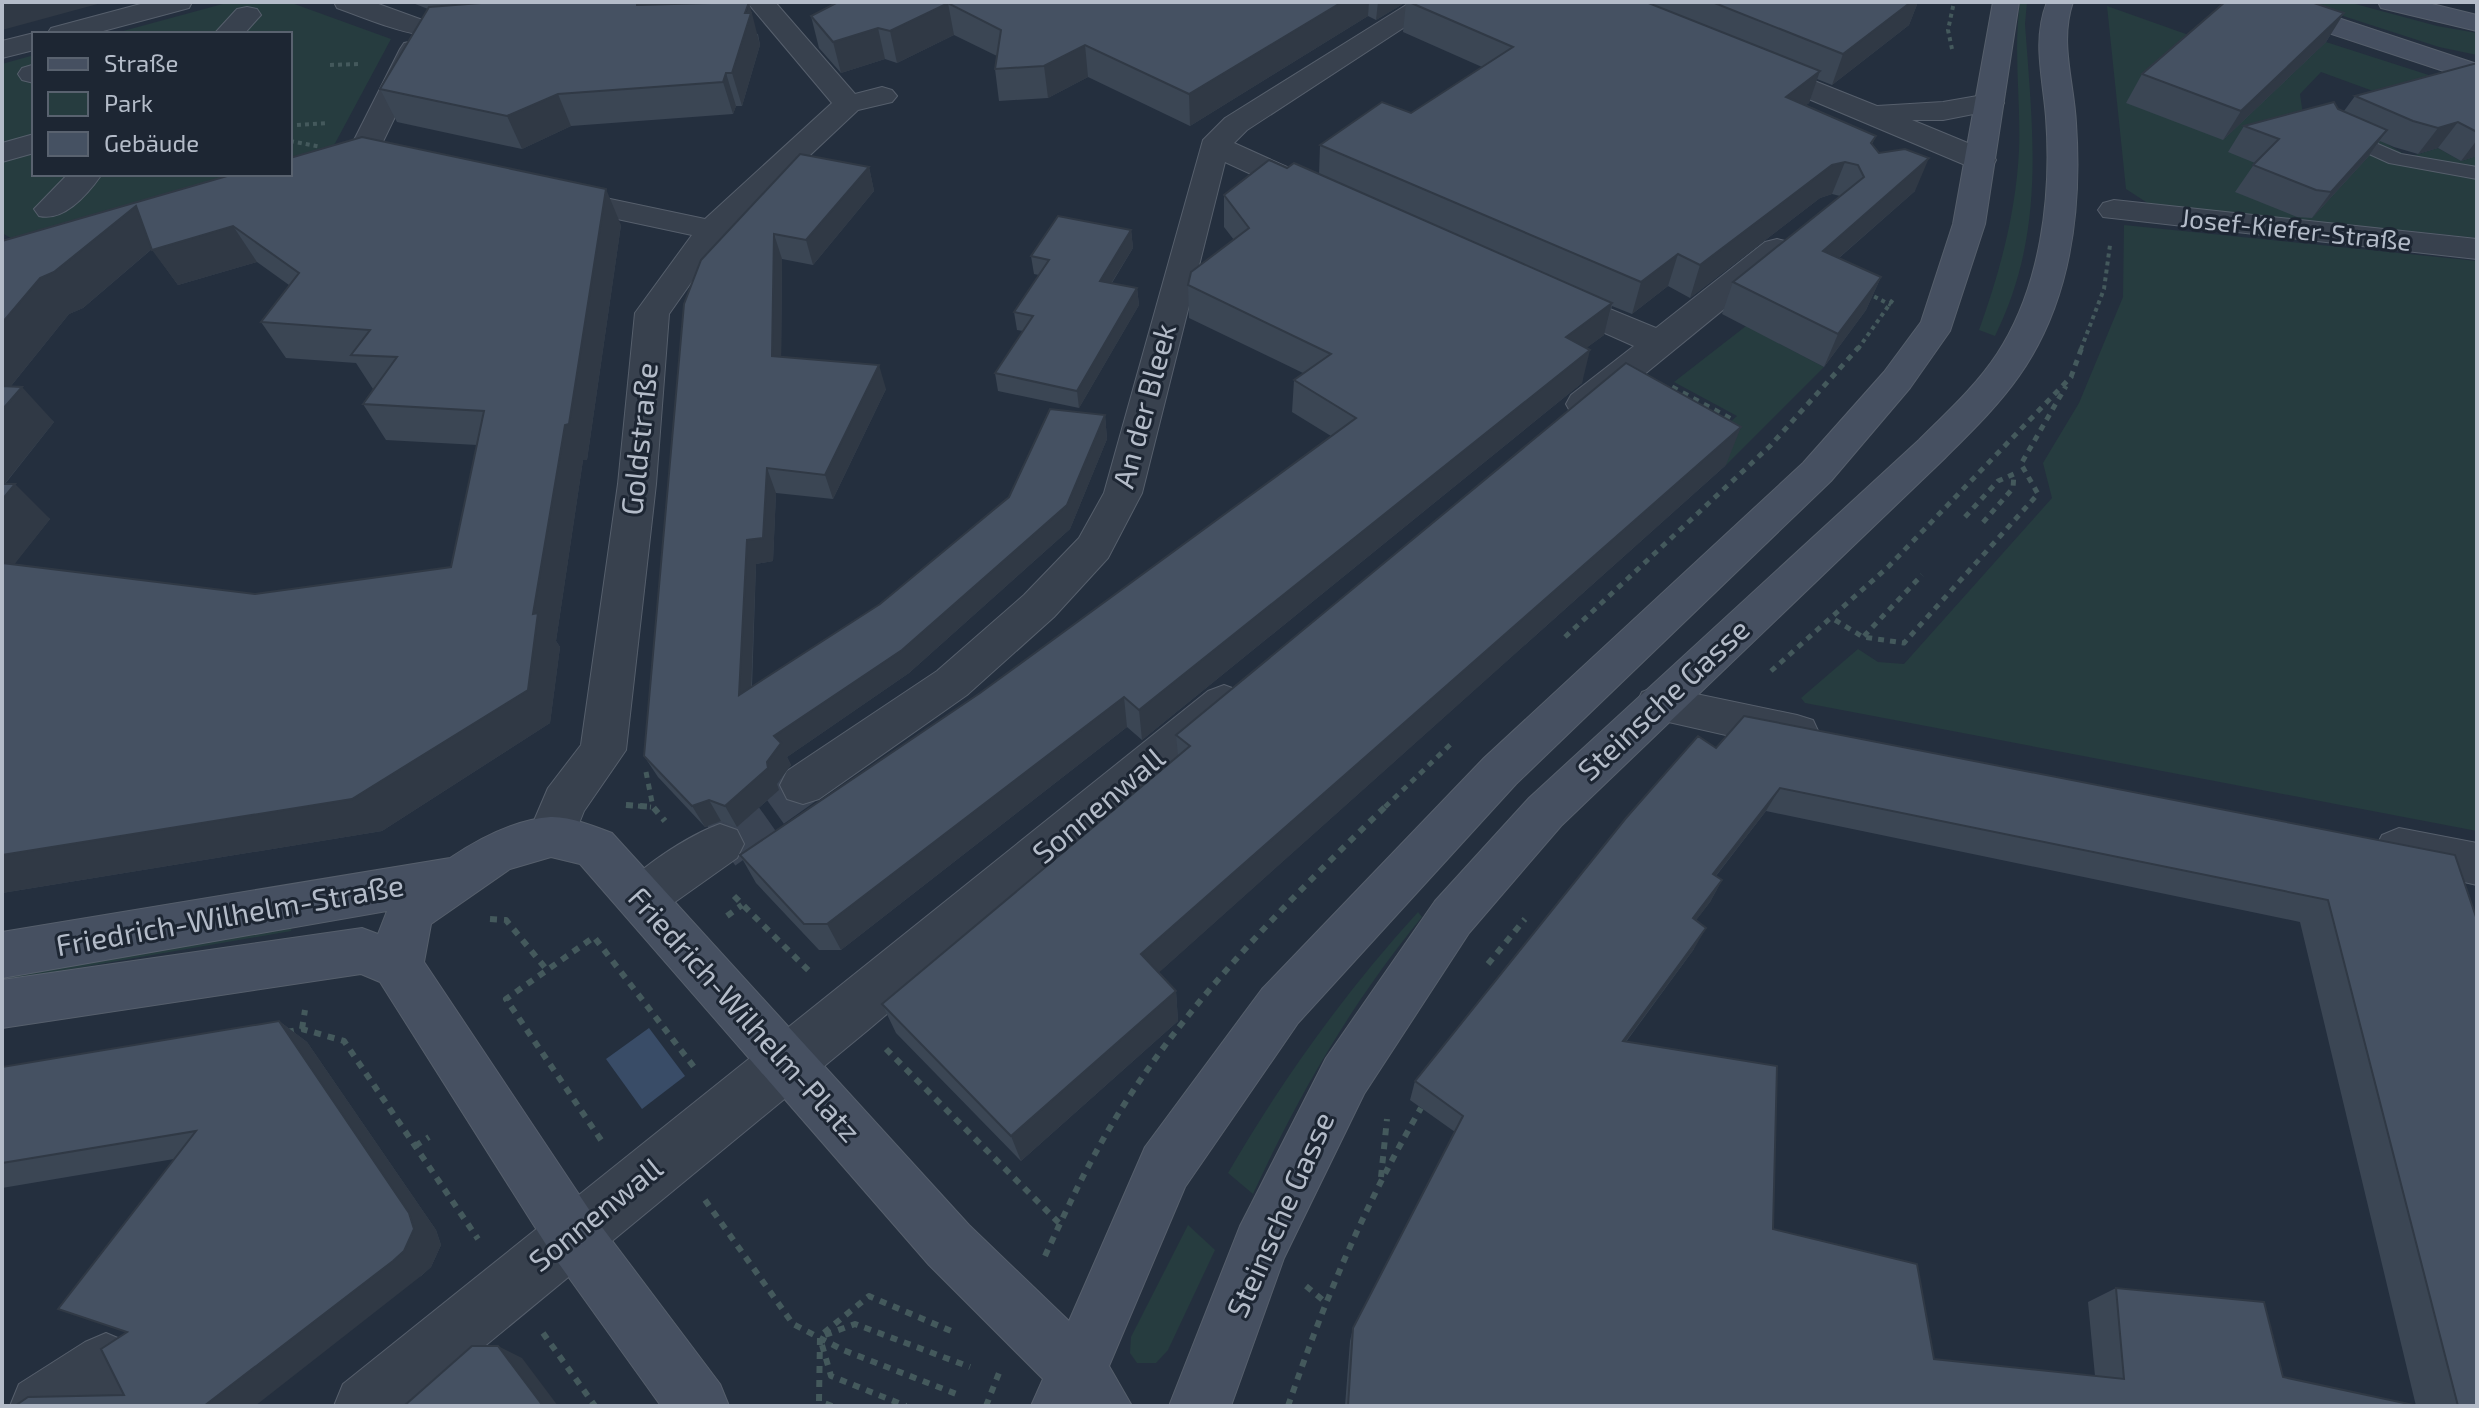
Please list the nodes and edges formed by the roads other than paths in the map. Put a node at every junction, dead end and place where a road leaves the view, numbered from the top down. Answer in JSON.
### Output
{"nodes":[{"id":1,"x":179,"y":2,"type":"edge"},
{"id":2,"x":347,"y":2,"type":"edge"},
{"id":3,"x":748,"y":2,"type":"edge"},
{"id":4,"x":1430,"y":2,"type":"edge"},
{"id":5,"x":2006,"y":2,"type":"edge"},
{"id":6,"x":2060,"y":2,"type":"edge"},
{"id":7,"x":2263,"y":2,"type":"edge"},
{"id":8,"x":2391,"y":2,"type":"edge"},
{"id":9,"x":503,"y":23,"type":"edge"},
{"id":10,"x":2477,"y":23,"type":"edge"},
{"id":11,"x":426,"y":30,"type":"junction"},
{"id":12,"x":68,"y":32,"type":"edge"},
{"id":13,"x":32,"y":42,"type":"edge"},
{"id":14,"x":2,"y":50,"type":"edge"},
{"id":15,"x":2434,"y":57,"type":"junction"},
{"id":16,"x":1737,"y":59,"type":"edge"},
{"id":17,"x":2477,"y":64,"type":"edge"},
{"id":18,"x":2477,"y":73,"type":"edge"},
{"id":19,"x":885,"y":96,"type":"dead end"},
{"id":20,"x":1989,"y":103,"type":"junction"},
{"id":21,"x":848,"y":104,"type":"junction"},
{"id":22,"x":1865,"y":110,"type":"junction"},
{"id":23,"x":2329,"y":128,"type":"edge"},
{"id":24,"x":1942,"y":142,"type":"junction"},
{"id":25,"x":32,"y":144,"type":"edge"},
{"id":26,"x":1214,"y":146,"type":"junction"},
{"id":27,"x":2,"y":153,"type":"edge"},
{"id":28,"x":1898,"y":158,"type":"edge"},
{"id":29,"x":361,"y":160,"type":"edge"},
{"id":30,"x":1981,"y":160,"type":"junction"},
{"id":31,"x":2477,"y":173,"type":"edge"},
{"id":32,"x":84,"y":176,"type":"edge"},
{"id":33,"x":528,"y":191,"type":"edge"},
{"id":34,"x":1340,"y":203,"type":"edge"},
{"id":35,"x":50,"y":209,"type":"dead end"},
{"id":36,"x":2114,"y":210,"type":"road end"},
{"id":37,"x":712,"y":230,"type":"junction"},
{"id":38,"x":1801,"y":231,"type":"edge"},
{"id":39,"x":2477,"y":249,"type":"edge"},
{"id":40,"x":1519,"y":283,"type":"edge"},
{"id":41,"x":1662,"y":363,"type":"junction"},
{"id":42,"x":1552,"y":431,"type":"edge"},
{"id":43,"x":1256,"y":676,"type":"edge"},
{"id":44,"x":1658,"y":704,"type":"junction"},
{"id":45,"x":1837,"y":741,"type":"edge"},
{"id":46,"x":803,"y":785,"type":"tunnel mouth"},
{"id":47,"x":558,"y":819,"type":"junction"},
{"id":48,"x":2352,"y":840,"type":"edge"},
{"id":49,"x":709,"y":852,"type":"tunnel mouth"},
{"id":50,"x":2477,"y":864,"type":"edge"},
{"id":51,"x":458,"y":878,"type":"junction"},
{"id":52,"x":641,"y":899,"type":"junction"},
{"id":53,"x":2,"y":955,"type":"edge"},
{"id":54,"x":380,"y":958,"type":"junction"},
{"id":55,"x":2,"y":1004,"type":"edge"},
{"id":56,"x":785,"y":1062,"type":"junction"},
{"id":57,"x":572,"y":1234,"type":"junction"},
{"id":58,"x":1080,"y":1394,"type":"edge"},
{"id":59,"x":41,"y":1406,"type":"edge"},
{"id":60,"x":129,"y":1406,"type":"edge"},
{"id":61,"x":365,"y":1406,"type":"edge"},
{"id":62,"x":698,"y":1406,"type":"edge"},
{"id":63,"x":1200,"y":1406,"type":"edge"}],
"edges":[{"from":1,"to":12,"type":"street"},
{"from":2,"to":11,"type":"street"},
{"from":3,"to":21,"type":"street"},
{"from":4,"to":26,"type":"street"},
{"from":5,"to":20,"type":"main road","name":"Steinsche Gasse"},
{"from":6,"to":44,"type":"main road","name":"Steinsche Gasse"},
{"from":7,"to":15,"type":"main road"},
{"from":8,"to":10,"type":"main road"},
{"from":9,"to":11,"type":"street"},
{"from":11,"to":29,"type":"street"},
{"from":13,"to":14,"type":"street"},
{"from":15,"to":17,"type":"main road"},
{"from":15,"to":18,"type":"main road"},
{"from":16,"to":22,"type":"street"},
{"from":19,"to":21,"type":"street","name":"Goldstraße"},
{"from":20,"to":22,"type":"street"},
{"from":20,"to":30,"type":"main road","name":"Steinsche Gasse"},
{"from":21,"to":37,"type":"street","name":"Goldstraße"},
{"from":22,"to":24,"type":"street"},
{"from":23,"to":31,"type":"lane"},
{"from":24,"to":28,"type":"street"},
{"from":24,"to":30,"type":"street"},
{"from":25,"to":27,"type":"street"},
{"from":26,"to":34,"type":"street"},
{"from":26,"to":46,"type":"street","name":"An der Bleek"},
{"from":30,"to":58,"type":"main road","name":"Steinsche Gasse"},
{"from":32,"to":35,"type":"street"},
{"from":33,"to":37,"type":"street"},
{"from":36,"to":39,"type":"street","name":"Josef-Kiefer-Straße"},
{"from":37,"to":47,"type":"street","name":"Goldstraße"},
{"from":38,"to":41,"type":"street"},
{"from":40,"to":41,"type":"street"},
{"from":41,"to":42,"type":"street"},
{"from":43,"to":56,"type":"street","name":"Sonnenwall"},
{"from":44,"to":45,"type":"street"},
{"from":44,"to":63,"type":"main road","name":"Steinsche Gasse"},
{"from":47,"to":51,"type":"main road","name":"Friedrich-Wilhelm-Platz"},
{"from":47,"to":52,"type":"main road","name":"Friedrich-Wilhelm-Platz"},
{"from":48,"to":50,"type":"street"},
{"from":49,"to":52,"type":"street"},
{"from":51,"to":53,"type":"main road","name":"Friedrich-Wilhelm-Straße"},
{"from":51,"to":54,"type":"main road","name":"Friedrich-Wilhelm-Platz"},
{"from":52,"to":56,"type":"main road","name":"Friedrich-Wilhelm-Platz"},
{"from":54,"to":55,"type":"main road","name":"Friedrich-Wilhelm-Straße"},
{"from":54,"to":57,"type":"main road"},
{"from":56,"to":57,"type":"street","name":"Sonnenwall"},
{"from":56,"to":58,"type":"main road","name":"Friedrich-Wilhelm-Platz"},
{"from":57,"to":61,"type":"street","name":"Sonnenwall"},
{"from":57,"to":62,"type":"main road"},
{"from":59,"to":60,"type":"street"}]}
